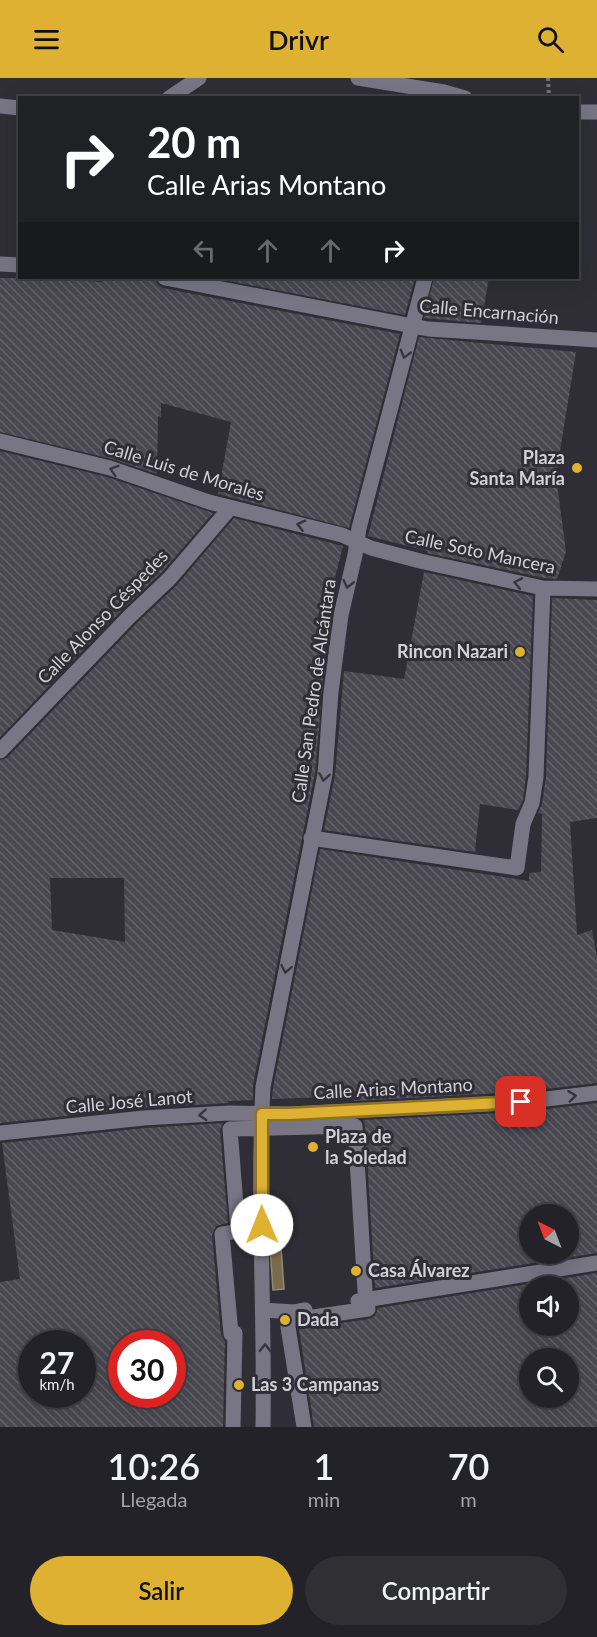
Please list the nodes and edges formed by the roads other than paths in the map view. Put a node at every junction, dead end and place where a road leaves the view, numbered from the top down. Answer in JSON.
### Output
{"nodes":[{"id":1,"x":200,"y":78,"type":"edge"},
{"id":2,"x":358,"y":78,"type":"edge"},
{"id":3,"x":444,"y":95,"type":"edge"},
{"id":4,"x":172,"y":96,"type":"edge"},
{"id":5,"x":0,"y":106,"type":"edge"},
{"id":6,"x":18,"y":108,"type":"edge"},
{"id":7,"x":579,"y":112,"type":"edge"},
{"id":8,"x":597,"y":112,"type":"edge"},
{"id":9,"x":0,"y":264,"type":"edge"},
{"id":10,"x":18,"y":265,"type":"edge"},
{"id":11,"x":170,"y":279,"type":"edge"},
{"id":12,"x":425,"y":279,"type":"edge"},
{"id":13,"x":413,"y":326,"type":"junction"},
{"id":14,"x":597,"y":340,"type":"edge"},
{"id":15,"x":0,"y":441,"type":"edge"},
{"id":16,"x":230,"y":507,"type":"junction"},
{"id":17,"x":357,"y":542,"type":"junction"},
{"id":18,"x":543,"y":588,"type":"junction"},
{"id":19,"x":597,"y":589,"type":"edge"},
{"id":20,"x":0,"y":751,"type":"edge"},
{"id":21,"x":311,"y":838,"type":"junction"},
{"id":22,"x":597,"y":1093,"type":"edge"},
{"id":23,"x":261,"y":1121,"type":"junction"},
{"id":24,"x":0,"y":1133,"type":"edge"},
{"id":25,"x":597,"y":1263,"type":"edge"},
{"id":26,"x":367,"y":1300,"type":"junction"},
{"id":27,"x":263,"y":1310,"type":"junction"},
{"id":28,"x":233,"y":1427,"type":"edge"},
{"id":29,"x":263,"y":1427,"type":"edge"},
{"id":30,"x":304,"y":1427,"type":"edge"}],
"edges":[{"from":1,"to":4,"type":"street"},
{"from":2,"to":3,"type":"street"},
{"from":5,"to":6,"type":"street"},
{"from":7,"to":8,"type":"street"},
{"from":9,"to":10,"type":"street"},
{"from":11,"to":13,"type":"street","name":"Calle Encarnación"},
{"from":12,"to":13,"type":"street","name":"Calle San Pedro de Alcántara"},
{"from":13,"to":14,"type":"street","name":"Calle Encarnación"},
{"from":13,"to":17,"type":"street","name":"Calle San Pedro de Alcántara","one_way":true},
{"from":16,"to":15,"type":"street","name":"Calle Luis de Morales","one_way":true},
{"from":17,"to":16,"type":"street","name":"Calle Luis de Morales","one_way":true},
{"from":16,"to":20,"type":"street","name":"Calle Alonso Céspedes"},
{"from":18,"to":17,"type":"street","name":"Calle Soto Mancera","one_way":true},
{"from":17,"to":21,"type":"street","name":"Calle San Pedro de Alcántara","one_way":true},
{"from":18,"to":19,"type":"street","name":"Calle Soto Mancera"},
{"from":18,"to":21,"type":"street"},
{"from":21,"to":23,"type":"street","name":"Calle San Pedro de Alcántara","one_way":true},
{"from":23,"to":22,"type":"street","name":"Calle Arias Montano","one_way":true},
{"from":23,"to":24,"type":"street","name":"Calle José Lanot","one_way":true},
{"from":23,"to":26,"type":"street"},
{"from":23,"to":27,"type":"street"},
{"from":23,"to":28,"type":"street"},
{"from":25,"to":26,"type":"street"},
{"from":26,"to":27,"type":"street"},
{"from":26,"to":30,"type":"street"},
{"from":29,"to":27,"type":"street","one_way":true}]}
